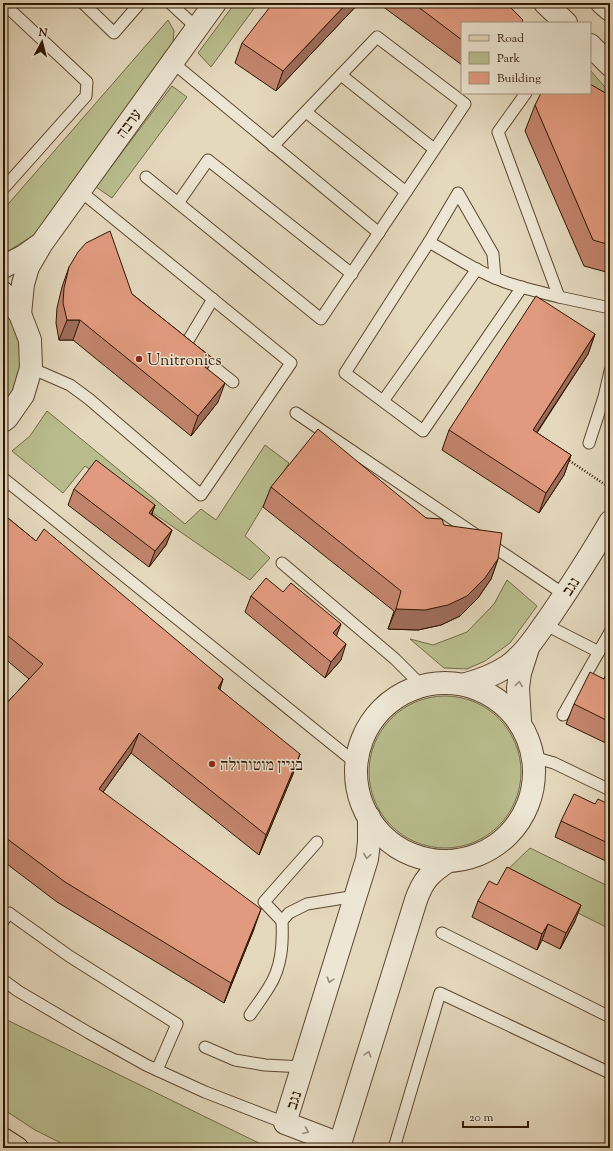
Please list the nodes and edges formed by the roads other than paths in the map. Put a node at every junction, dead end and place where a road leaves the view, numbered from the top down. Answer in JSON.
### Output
{"nodes":[{"id":1,"x":3,"y":3,"type":"edge"},
{"id":2,"x":83,"y":3,"type":"edge"},
{"id":3,"x":140,"y":3,"type":"edge"},
{"id":4,"x":170,"y":3,"type":"edge"},
{"id":5,"x":215,"y":3,"type":"edge"},
{"id":6,"x":546,"y":3,"type":"edge"},
{"id":7,"x":602,"y":3,"type":"edge"},
{"id":8,"x":610,"y":10,"type":"edge"},
{"id":9,"x":565,"y":22,"type":"edge"},
{"id":10,"x":197,"y":28,"type":"junction"},
{"id":11,"x":591,"y":47,"type":"edge"},
{"id":12,"x":172,"y":62,"type":"junction"},
{"id":13,"x":610,"y":65,"type":"edge"},
{"id":14,"x":342,"y":75,"type":"junction"},
{"id":15,"x":525,"y":94,"type":"edge"},
{"id":16,"x":306,"y":112,"type":"junction"},
{"id":17,"x":274,"y":146,"type":"junction"},
{"id":18,"x":434,"y":149,"type":"junction"},
{"id":19,"x":146,"y":177,"type":"dead end"},
{"id":20,"x":3,"y":188,"type":"edge"},
{"id":21,"x":79,"y":190,"type":"junction"},
{"id":22,"x":406,"y":192,"type":"junction"},
{"id":23,"x":178,"y":203,"type":"junction"},
{"id":24,"x":379,"y":233,"type":"junction"},
{"id":25,"x":42,"y":242,"type":"junction"},
{"id":26,"x":429,"y":242,"type":"junction"},
{"id":27,"x":3,"y":267,"type":"edge"},
{"id":28,"x":477,"y":269,"type":"junction"},
{"id":29,"x":352,"y":274,"type":"junction"},
{"id":30,"x":495,"y":278,"type":"junction"},
{"id":31,"x":522,"y":287,"type":"junction"},
{"id":32,"x":3,"y":293,"type":"edge"},
{"id":33,"x":559,"y":297,"type":"junction"},
{"id":34,"x":213,"y":299,"type":"junction"},
{"id":35,"x":610,"y":308,"type":"edge"},
{"id":36,"x":20,"y":314,"type":"junction"},
{"id":37,"x":31,"y":368,"type":"junction"},
{"id":38,"x":610,"y":371,"type":"edge"},
{"id":39,"x":233,"y":382,"type":"dead end"},
{"id":40,"x":383,"y":401,"type":"junction"},
{"id":41,"x":296,"y":413,"type":"dead end"},
{"id":42,"x":3,"y":421,"type":"edge"},
{"id":43,"x":589,"y":443,"type":"dead end"},
{"id":44,"x":3,"y":478,"type":"edge"},
{"id":45,"x":610,"y":522,"type":"edge"},
{"id":46,"x":282,"y":563,"type":"dead end"},
{"id":47,"x":565,"y":595,"type":"junction"},
{"id":48,"x":544,"y":624,"type":"junction"},
{"id":49,"x":610,"y":634,"type":"edge"},
{"id":50,"x":528,"y":648,"type":"junction"},
{"id":51,"x":599,"y":652,"type":"junction"},
{"id":52,"x":466,"y":684,"type":"junction"},
{"id":53,"x":422,"y":686,"type":"junction"},
{"id":54,"x":563,"y":715,"type":"dead end"},
{"id":55,"x":520,"y":721,"type":"junction"},
{"id":56,"x":533,"y":757,"type":"junction"},
{"id":57,"x":357,"y":764,"type":"junction"},
{"id":58,"x":610,"y":790,"type":"edge"},
{"id":59,"x":369,"y":817,"type":"junction"},
{"id":60,"x":317,"y":842,"type":"dead end"},
{"id":61,"x":448,"y":861,"type":"junction"},
{"id":62,"x":356,"y":896,"type":"junction"},
{"id":63,"x":3,"y":921,"type":"edge"},
{"id":64,"x":282,"y":921,"type":"junction"},
{"id":65,"x":442,"y":933,"type":"dead end"},
{"id":66,"x":3,"y":980,"type":"edge"},
{"id":67,"x":250,"y":1015,"type":"dead end"},
{"id":68,"x":610,"y":1017,"type":"edge"},
{"id":69,"x":205,"y":1047,"type":"dead end"},
{"id":70,"x":303,"y":1067,"type":"junction"},
{"id":71,"x":157,"y":1070,"type":"junction"},
{"id":72,"x":610,"y":1074,"type":"edge"},
{"id":73,"x":285,"y":1123,"type":"junction"},
{"id":74,"x":3,"y":1139,"type":"edge"},
{"id":75,"x":346,"y":1146,"type":"edge"},
{"id":76,"x":17,"y":1148,"type":"edge"},
{"id":77,"x":394,"y":1148,"type":"edge"}],
"edges":[{"from":1,"to":20,"type":"lane"},
{"from":2,"to":3,"type":"lane"},
{"from":4,"to":10,"type":"lane"},
{"from":5,"to":10,"type":"street","name":"ערבה"},
{"from":6,"to":9,"type":"street"},
{"from":7,"to":8,"type":"street"},
{"from":10,"to":12,"type":"street","name":"ערבה"},
{"from":11,"to":13,"type":"street"},
{"from":12,"to":17,"type":"lane"},
{"from":12,"to":21,"type":"street","name":"ערבה"},
{"from":14,"to":16,"type":"lane"},
{"from":14,"to":18,"type":"lane"},
{"from":14,"to":18,"type":"lane"},
{"from":15,"to":33,"type":"lane"},
{"from":16,"to":17,"type":"lane"},
{"from":16,"to":22,"type":"lane"},
{"from":17,"to":24,"type":"lane"},
{"from":18,"to":22,"type":"lane"},
{"from":19,"to":23,"type":"lane"},
{"from":21,"to":25,"type":"street","name":"ערבה"},
{"from":21,"to":34,"type":"lane"},
{"from":22,"to":24,"type":"lane"},
{"from":23,"to":29,"type":"lane"},
{"from":23,"to":29,"type":"lane"},
{"from":24,"to":29,"type":"lane"},
{"from":25,"to":27,"type":"street","name":"ערבה"},
{"from":25,"to":36,"type":"street","name":"ערבה"},
{"from":26,"to":28,"type":"lane"},
{"from":26,"to":30,"type":"lane"},
{"from":26,"to":40,"type":"lane"},
{"from":28,"to":30,"type":"lane"},
{"from":28,"to":40,"type":"lane"},
{"from":30,"to":31,"type":"lane"},
{"from":31,"to":33,"type":"lane"},
{"from":31,"to":40,"type":"lane"},
{"from":32,"to":36,"type":"street"},
{"from":33,"to":35,"type":"lane"},
{"from":34,"to":37,"type":"lane"},
{"from":34,"to":39,"type":"lane"},
{"from":36,"to":37,"type":"street"},
{"from":37,"to":42,"type":"street"},
{"from":38,"to":43,"type":"lane"},
{"from":41,"to":47,"type":"lane"},
{"from":44,"to":57,"type":"lane"},
{"from":45,"to":47,"type":"street","name":"נגב"},
{"from":46,"to":53,"type":"lane"},
{"from":47,"to":48,"type":"street","name":"נגב"},
{"from":48,"to":50,"type":"street","name":"נגב"},
{"from":48,"to":51,"type":"lane"},
{"from":49,"to":51,"type":"lane"},
{"from":50,"to":52,"type":"street","name":"נגב"},
{"from":55,"to":50,"type":"street","name":"נגב","one_way":true},
{"from":51,"to":54,"type":"lane"},
{"from":52,"to":53,"type":"street"},
{"from":52,"to":55,"type":"street"},
{"from":53,"to":57,"type":"street"},
{"from":55,"to":56,"type":"street"},
{"from":56,"to":58,"type":"lane"},
{"from":56,"to":61,"type":"street"},
{"from":57,"to":59,"type":"street"},
{"from":59,"to":61,"type":"street"},
{"from":59,"to":62,"type":"street","name":"נגב","one_way":true},
{"from":60,"to":64,"type":"lane"},
{"from":75,"to":61,"type":"street","name":"נגב","one_way":true},
{"from":62,"to":64,"type":"lane"},
{"from":62,"to":70,"type":"street","name":"נגב","one_way":true},
{"from":63,"to":71,"type":"lane"},
{"from":64,"to":67,"type":"lane"},
{"from":65,"to":68,"type":"lane"},
{"from":66,"to":71,"type":"lane"},
{"from":69,"to":70,"type":"lane"},
{"from":70,"to":73,"type":"street","name":"נגב"},
{"from":71,"to":73,"type":"lane"},
{"from":72,"to":77,"type":"lane"},
{"from":73,"to":75,"type":"street","name":"נגב","one_way":true},
{"from":74,"to":76,"type":"main road"}]}
